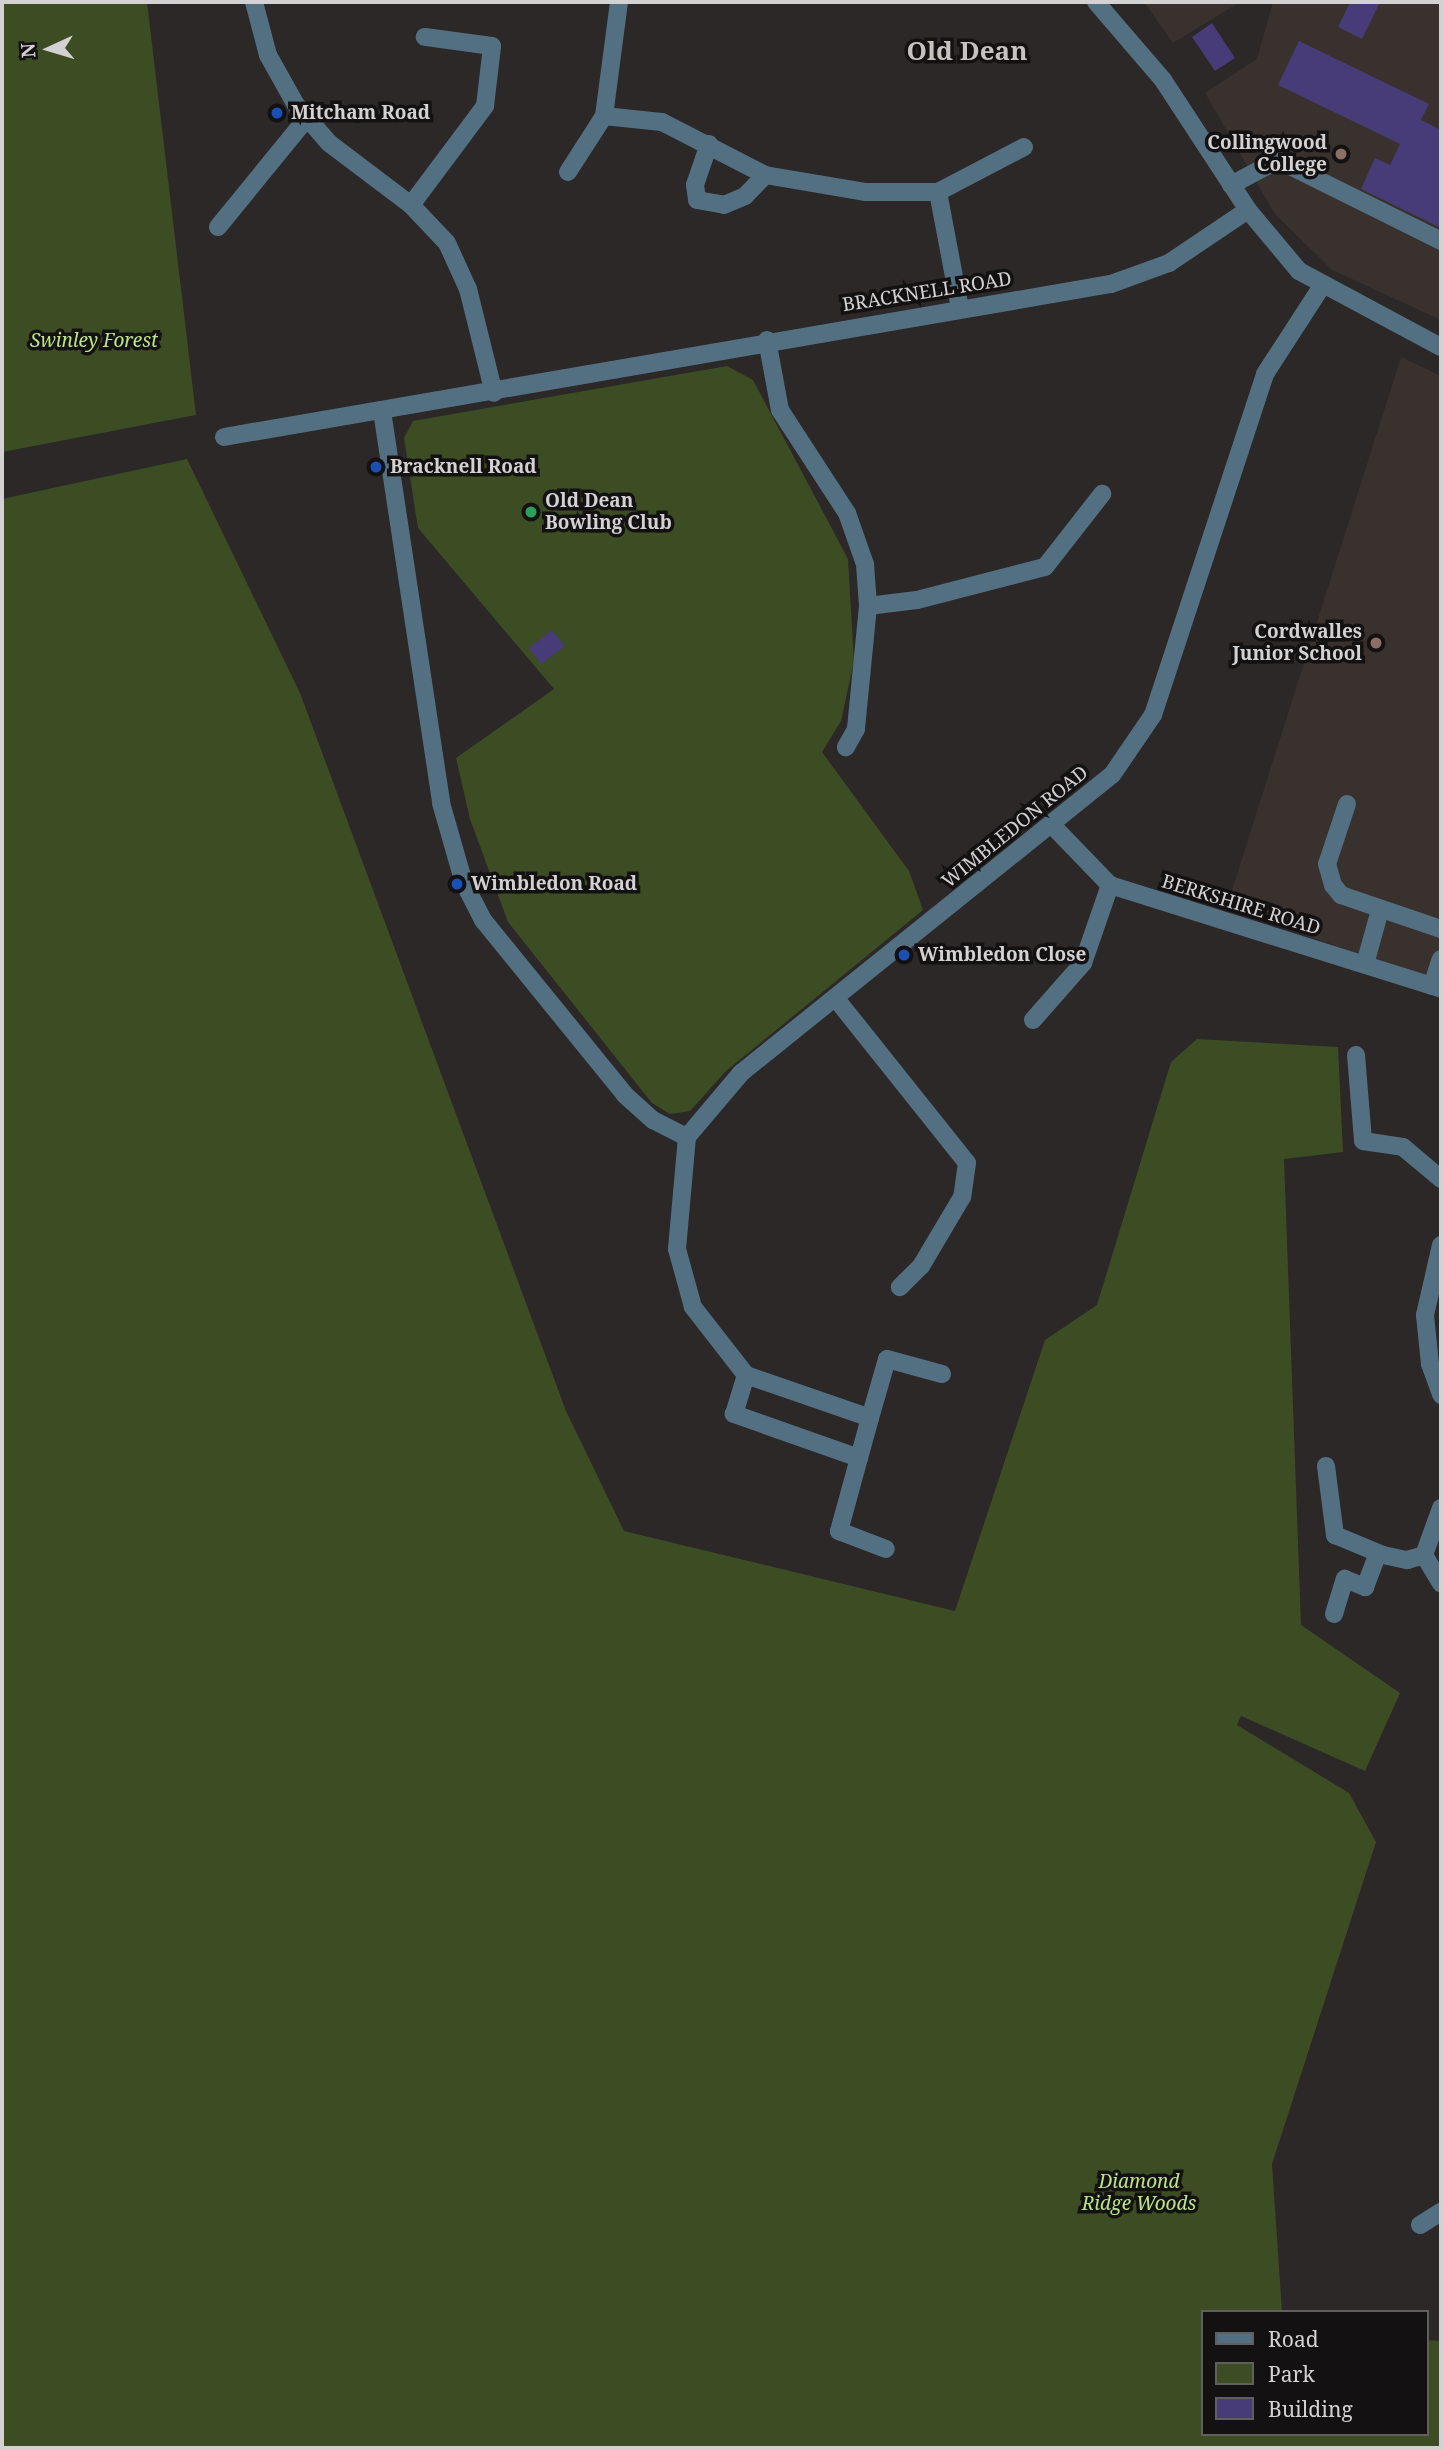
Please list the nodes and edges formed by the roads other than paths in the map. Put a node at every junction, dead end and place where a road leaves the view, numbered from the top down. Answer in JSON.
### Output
{"nodes":[{"id":1,"x":254,"y":2,"type":"edge"},
{"id":2,"x":620,"y":2,"type":"edge"},
{"id":3,"x":1096,"y":2,"type":"edge"},
{"id":4,"x":425,"y":37,"type":"dead end"},
{"id":5,"x":604,"y":116,"type":"junction"},
{"id":6,"x":307,"y":118,"type":"junction"},
{"id":7,"x":709,"y":144,"type":"junction"},
{"id":8,"x":1024,"y":147,"type":"dead end"},
{"id":9,"x":568,"y":172,"type":"dead end"},
{"id":10,"x":765,"y":175,"type":"junction"},
{"id":11,"x":1231,"y":185,"type":"junction"},
{"id":12,"x":938,"y":192,"type":"junction"},
{"id":13,"x":411,"y":205,"type":"junction"},
{"id":14,"x":1248,"y":210,"type":"junction"},
{"id":15,"x":218,"y":227,"type":"dead end"},
{"id":16,"x":1441,"y":241,"type":"edge"},
{"id":17,"x":1322,"y":286,"type":"junction"},
{"id":18,"x":960,"y":308,"type":"junction"},
{"id":19,"x":767,"y":340,"type":"junction"},
{"id":20,"x":1441,"y":347,"type":"edge"},
{"id":21,"x":494,"y":393,"type":"junction"},
{"id":22,"x":382,"y":411,"type":"junction"},
{"id":23,"x":224,"y":437,"type":"dead end"},
{"id":24,"x":1102,"y":494,"type":"dead end"},
{"id":25,"x":868,"y":606,"type":"junction"},
{"id":26,"x":846,"y":747,"type":"dead end"},
{"id":27,"x":1347,"y":804,"type":"dead end"},
{"id":28,"x":1051,"y":824,"type":"junction"},
{"id":29,"x":1110,"y":885,"type":"junction"},
{"id":30,"x":1380,"y":910,"type":"junction"},
{"id":31,"x":1441,"y":929,"type":"edge"},
{"id":32,"x":1441,"y":959,"type":"edge"},
{"id":33,"x":1366,"y":964,"type":"junction"},
{"id":34,"x":1437,"y":988,"type":"edge"},
{"id":35,"x":837,"y":1000,"type":"junction"},
{"id":36,"x":1033,"y":1020,"type":"dead end"},
{"id":37,"x":1356,"y":1055,"type":"dead end"},
{"id":38,"x":687,"y":1137,"type":"junction"},
{"id":39,"x":1441,"y":1179,"type":"edge"},
{"id":40,"x":1441,"y":1245,"type":"edge"},
{"id":41,"x":900,"y":1287,"type":"dead end"},
{"id":42,"x":942,"y":1374,"type":"dead end"},
{"id":43,"x":746,"y":1375,"type":"junction"},
{"id":44,"x":1441,"y":1395,"type":"edge"},
{"id":45,"x":870,"y":1418,"type":"junction"},
{"id":46,"x":859,"y":1458,"type":"junction"},
{"id":47,"x":1326,"y":1466,"type":"dead end"},
{"id":48,"x":1441,"y":1508,"type":"edge"},
{"id":49,"x":886,"y":1549,"type":"dead end"},
{"id":50,"x":1373,"y":1550,"type":"junction"},
{"id":51,"x":1424,"y":1555,"type":"junction"},
{"id":52,"x":1441,"y":1583,"type":"edge"},
{"id":53,"x":1334,"y":1614,"type":"dead end"},
{"id":54,"x":1441,"y":2212,"type":"edge"},
{"id":55,"x":1420,"y":2225,"type":"dead end"}],
"edges":[{"from":1,"to":6,"type":"street"},
{"from":2,"to":5,"type":"street"},
{"from":3,"to":11,"type":"street"},
{"from":4,"to":13,"type":"street"},
{"from":5,"to":7,"type":"street"},
{"from":5,"to":9,"type":"street"},
{"from":6,"to":13,"type":"street"},
{"from":6,"to":15,"type":"street"},
{"from":7,"to":10,"type":"street"},
{"from":7,"to":10,"type":"street"},
{"from":8,"to":12,"type":"street"},
{"from":10,"to":12,"type":"street"},
{"from":11,"to":14,"type":"street"},
{"from":11,"to":16,"type":"street"},
{"from":12,"to":18,"type":"street"},
{"from":13,"to":21,"type":"street"},
{"from":14,"to":17,"type":"street"},
{"from":14,"to":18,"type":"street","name":"BRACKNELL ROAD"},
{"from":17,"to":20,"type":"street"},
{"from":17,"to":28,"type":"street","name":"WIMBLEDON ROAD"},
{"from":18,"to":19,"type":"street","name":"BRACKNELL ROAD"},
{"from":19,"to":21,"type":"street","name":"BRACKNELL ROAD"},
{"from":19,"to":25,"type":"street"},
{"from":21,"to":22,"type":"street","name":"BRACKNELL ROAD"},
{"from":22,"to":23,"type":"street","name":"BRACKNELL ROAD"},
{"from":22,"to":38,"type":"street"},
{"from":24,"to":25,"type":"street"},
{"from":25,"to":26,"type":"street"},
{"from":27,"to":30,"type":"street"},
{"from":28,"to":29,"type":"street","name":"BERKSHIRE ROAD"},
{"from":28,"to":35,"type":"street","name":"WIMBLEDON ROAD"},
{"from":29,"to":33,"type":"street","name":"BERKSHIRE ROAD"},
{"from":29,"to":36,"type":"street"},
{"from":30,"to":31,"type":"street"},
{"from":30,"to":33,"type":"street"},
{"from":32,"to":34,"type":"street"},
{"from":33,"to":34,"type":"street","name":"BERKSHIRE ROAD"},
{"from":35,"to":38,"type":"street","name":"WIMBLEDON ROAD"},
{"from":35,"to":41,"type":"street"},
{"from":37,"to":39,"type":"street"},
{"from":38,"to":43,"type":"street"},
{"from":40,"to":44,"type":"street"},
{"from":42,"to":45,"type":"street"},
{"from":43,"to":45,"type":"street"},
{"from":43,"to":46,"type":"street"},
{"from":45,"to":46,"type":"street"},
{"from":46,"to":49,"type":"street"},
{"from":47,"to":50,"type":"street"},
{"from":48,"to":51,"type":"street"},
{"from":50,"to":51,"type":"street"},
{"from":50,"to":53,"type":"street"},
{"from":51,"to":52,"type":"street"},
{"from":54,"to":55,"type":"street"}]}
